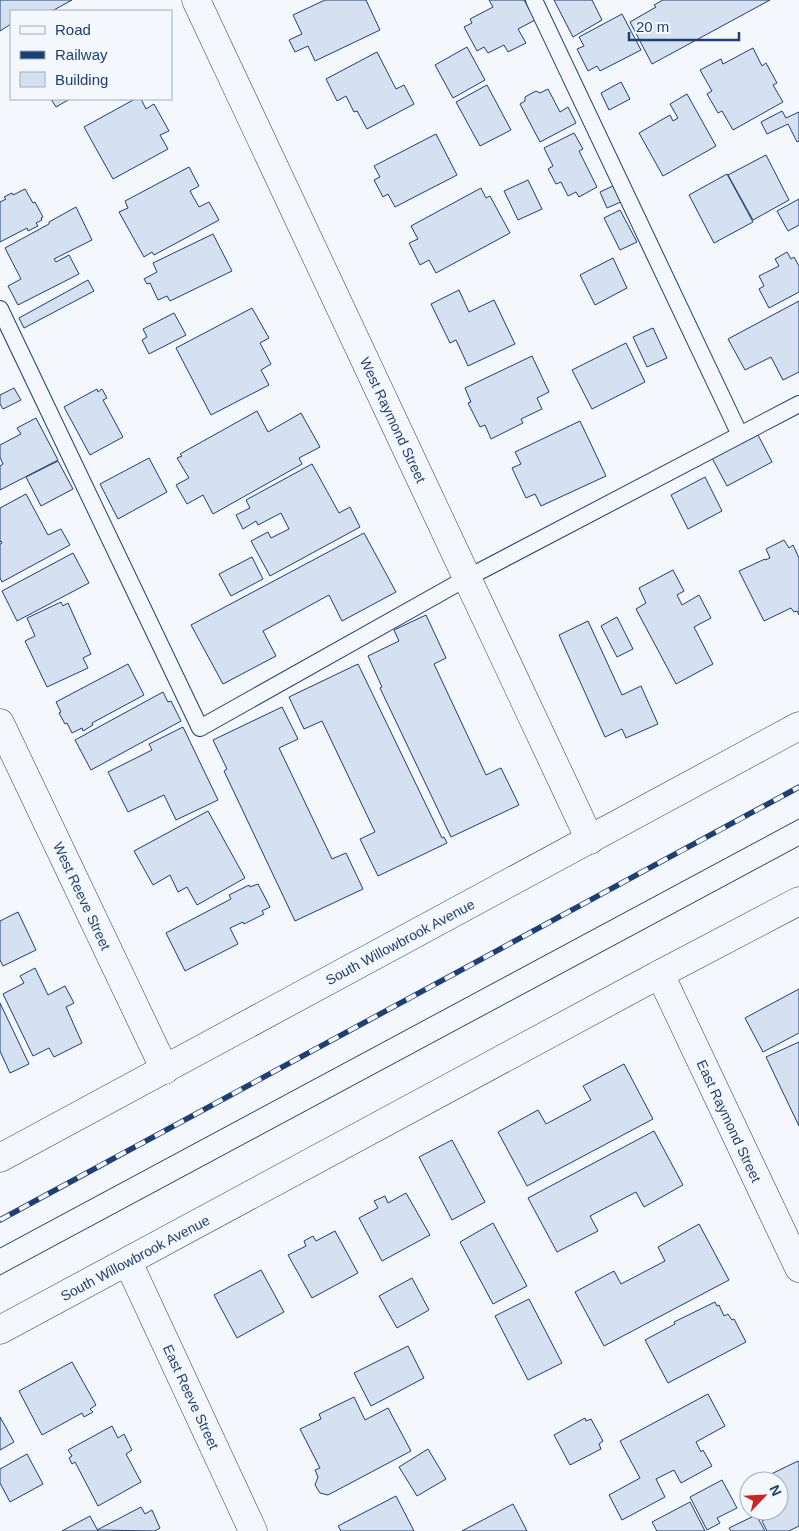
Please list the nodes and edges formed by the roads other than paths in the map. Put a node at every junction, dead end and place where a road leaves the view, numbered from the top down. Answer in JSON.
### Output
{"nodes":[{"id":1,"x":196,"y":0,"type":"edge"},
{"id":2,"x":534,"y":0,"type":"edge"},
{"id":3,"x":0,"y":309,"type":"edge"},
{"id":4,"x":799,"y":404,"type":"edge"},
{"id":5,"x":740,"y":435,"type":"junction"},
{"id":6,"x":467,"y":578,"type":"junction"},
{"id":7,"x":0,"y":723,"type":"edge"},
{"id":8,"x":799,"y":726,"type":"edge"},
{"id":9,"x":590,"y":840,"type":"junction"},
{"id":10,"x":799,"y":901,"type":"edge"},
{"id":11,"x":660,"y":974,"type":"junction"},
{"id":12,"x":165,"y":1070,"type":"junction"},
{"id":13,"x":0,"y":1158,"type":"edge"},
{"id":14,"x":128,"y":1262,"type":"junction"},
{"id":15,"x":799,"y":1268,"type":"edge"},
{"id":16,"x":0,"y":1330,"type":"edge"},
{"id":17,"x":254,"y":1531,"type":"edge"}],
"edges":[{"from":1,"to":6,"type":"street","name":"West Raymond Street"},
{"from":2,"to":5,"type":"lane"},
{"from":3,"to":6,"type":"lane"},
{"from":4,"to":5,"type":"lane"},
{"from":5,"to":6,"type":"lane"},
{"from":6,"to":9,"type":"street","name":"West Raymond Street"},
{"from":7,"to":12,"type":"street","name":"West Reeve Street"},
{"from":8,"to":9,"type":"street","name":"South Willowbrook Avenue"},
{"from":9,"to":12,"type":"street","name":"South Willowbrook Avenue"},
{"from":10,"to":11,"type":"street","name":"South Willowbrook Avenue"},
{"from":11,"to":14,"type":"street","name":"South Willowbrook Avenue"},
{"from":11,"to":15,"type":"street","name":"East Raymond Street"},
{"from":12,"to":13,"type":"street","name":"South Willowbrook Avenue"},
{"from":14,"to":16,"type":"street","name":"South Willowbrook Avenue"},
{"from":14,"to":17,"type":"street","name":"East Reeve Street"}]}
